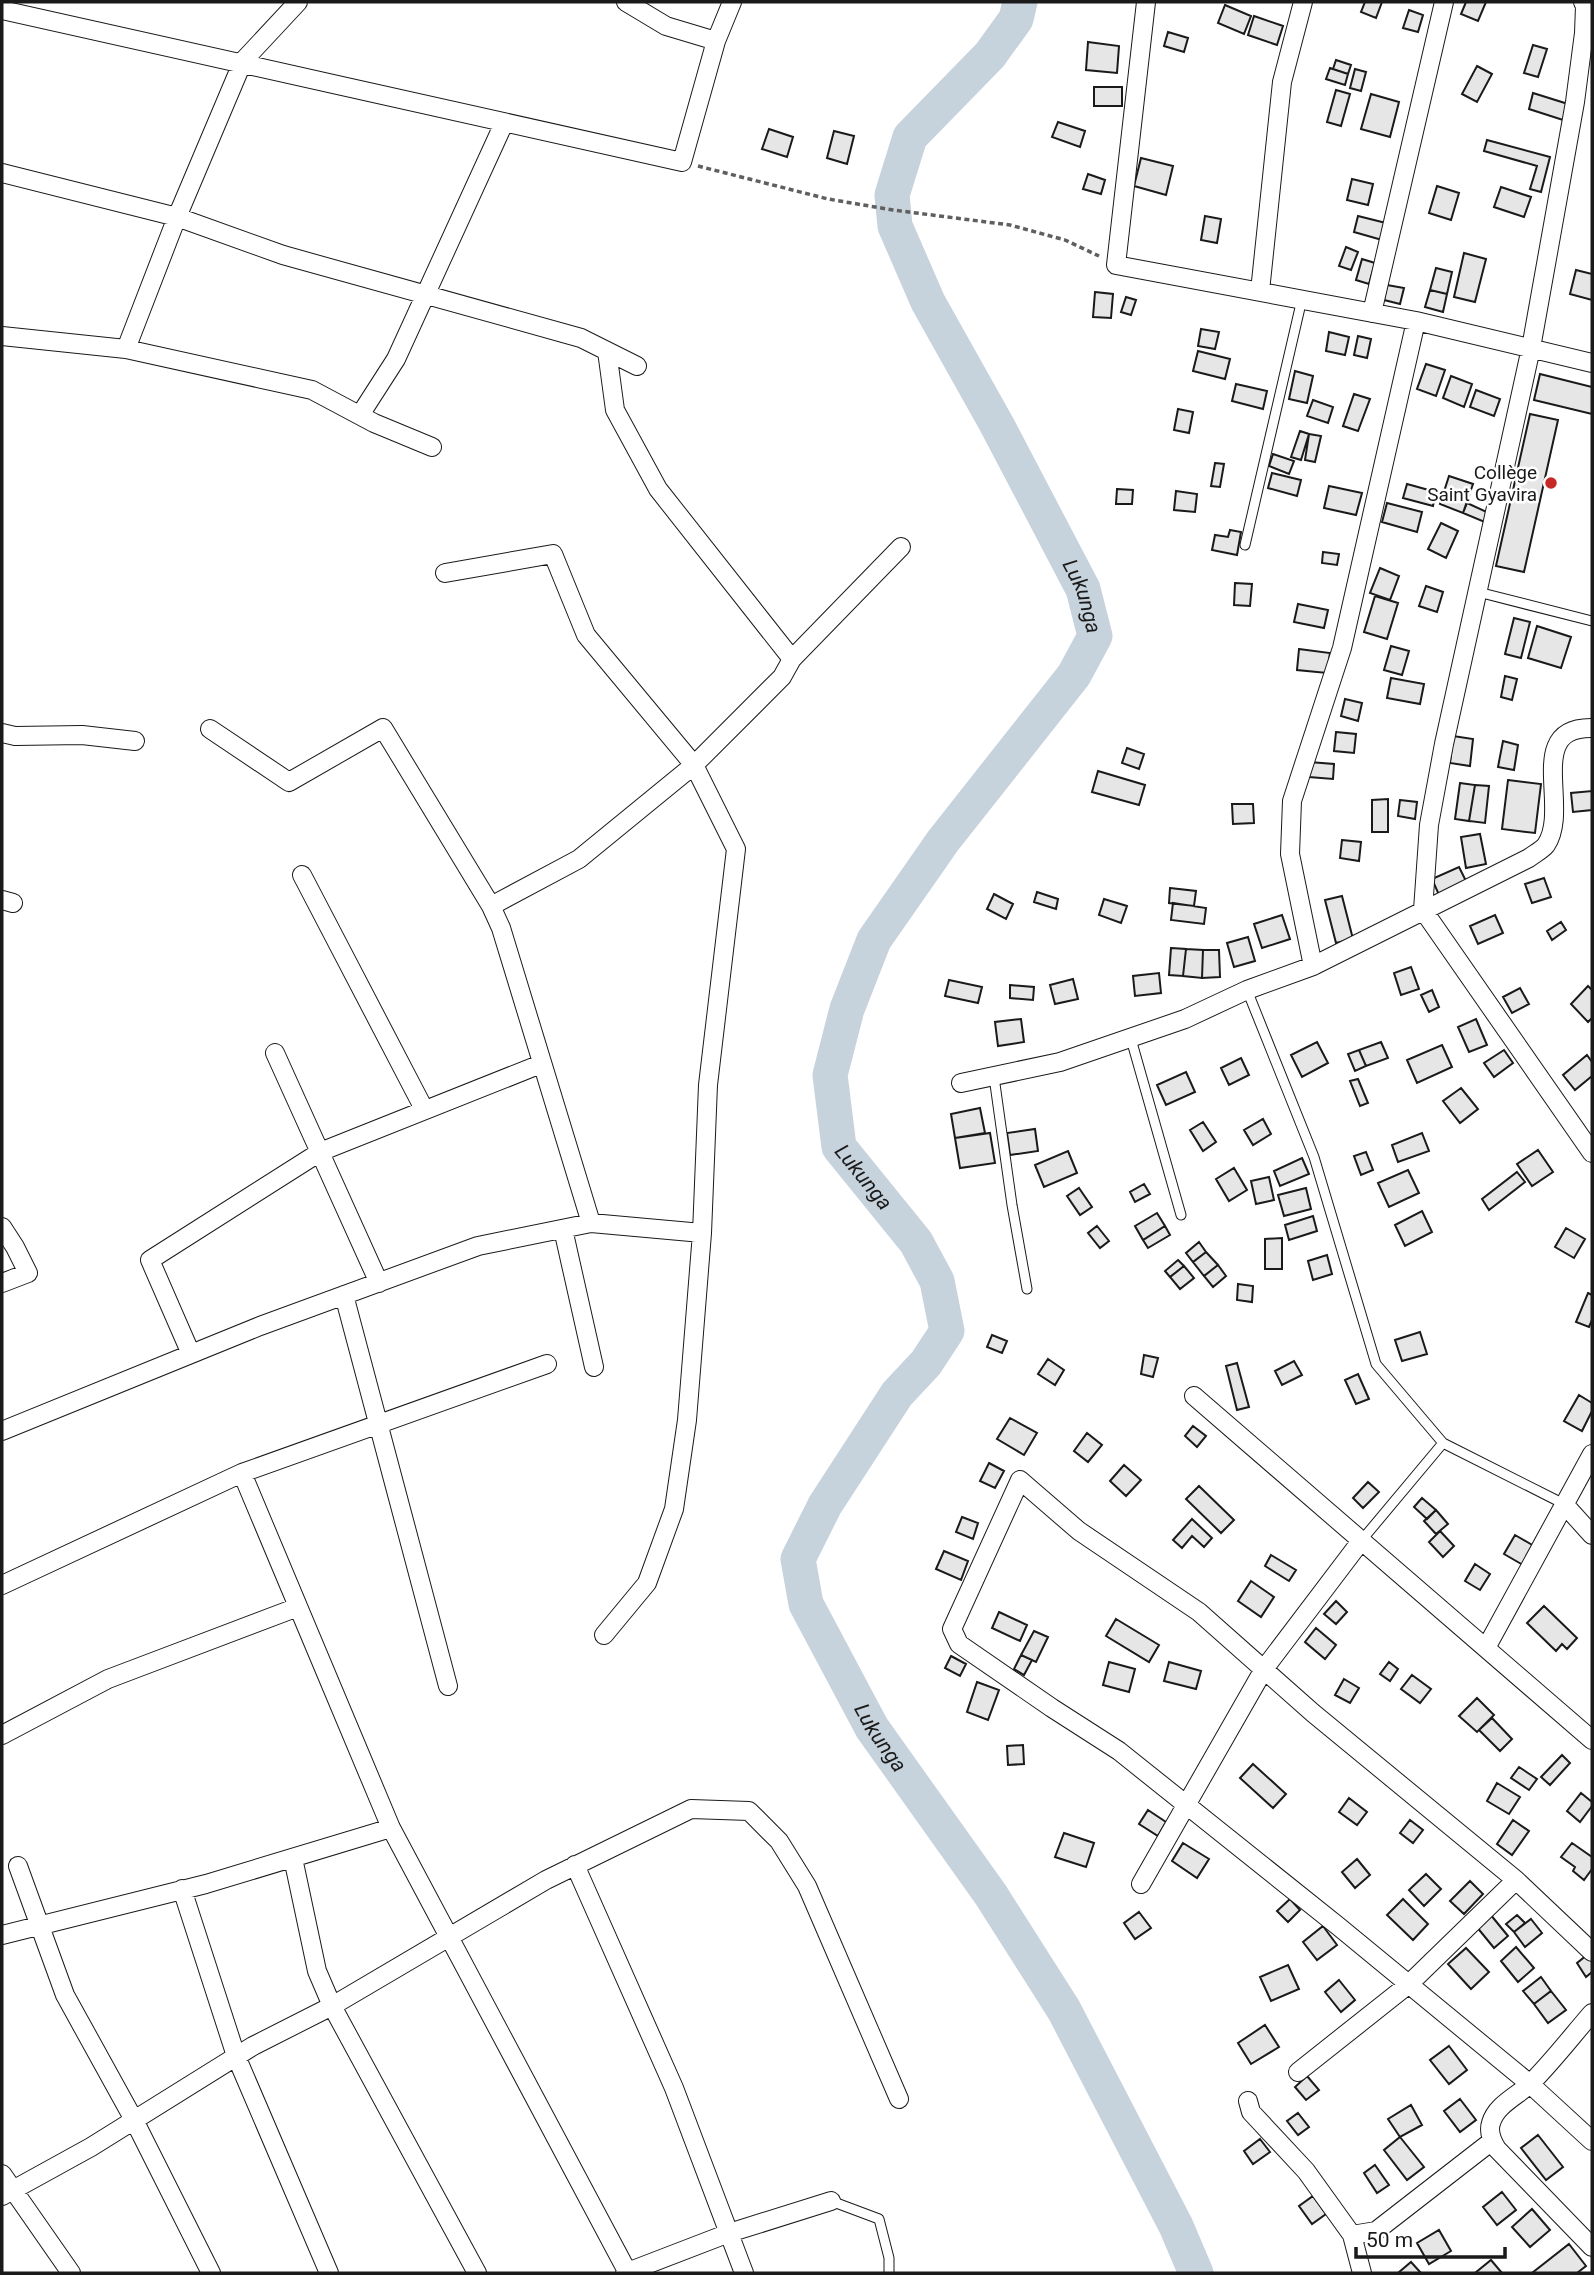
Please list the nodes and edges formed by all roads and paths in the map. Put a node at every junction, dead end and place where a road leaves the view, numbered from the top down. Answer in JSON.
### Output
{"nodes":[{"id":1,"x":298,"y":2,"type":"edge"},
{"id":2,"x":626,"y":2,"type":"edge"},
{"id":3,"x":732,"y":2,"type":"edge"},
{"id":4,"x":1146,"y":2,"type":"edge"},
{"id":5,"x":1303,"y":2,"type":"edge"},
{"id":6,"x":1444,"y":2,"type":"edge"},
{"id":7,"x":1585,"y":3,"type":"edge"},
{"id":8,"x":2,"y":10,"type":"edge"},
{"id":9,"x":716,"y":41,"type":"junction"},
{"id":10,"x":243,"y":61,"type":"junction"},
{"id":11,"x":503,"y":123,"type":"junction"},
{"id":12,"x":682,"y":162,"type":"junction"},
{"id":13,"x":2,"y":173,"type":"edge"},
{"id":14,"x":177,"y":217,"type":"junction"},
{"id":15,"x":1116,"y":264,"type":"junction"},
{"id":16,"x":1260,"y":291,"type":"junction"},
{"id":17,"x":426,"y":296,"type":"junction"},
{"id":18,"x":1302,"y":299,"type":"junction"},
{"id":19,"x":1372,"y":313,"type":"junction"},
{"id":20,"x":1416,"y":321,"type":"junction"},
{"id":21,"x":2,"y":337,"type":"edge"},
{"id":22,"x":1531,"y":348,"type":"junction"},
{"id":23,"x":126,"y":349,"type":"junction"},
{"id":24,"x":607,"y":351,"type":"junction"},
{"id":25,"x":1592,"y":363,"type":"edge"},
{"id":26,"x":637,"y":366,"type":"dead end"},
{"id":27,"x":360,"y":415,"type":"junction"},
{"id":28,"x":432,"y":447,"type":"dead end"},
{"id":29,"x":1245,"y":545,"type":"dead end"},
{"id":30,"x":901,"y":547,"type":"dead end"},
{"id":31,"x":445,"y":573,"type":"dead end"},
{"id":32,"x":1478,"y":592,"type":"junction"},
{"id":33,"x":1592,"y":621,"type":"edge"},
{"id":34,"x":792,"y":659,"type":"junction"},
{"id":35,"x":1592,"y":728,"type":"edge"},
{"id":36,"x":210,"y":729,"type":"dead end"},
{"id":37,"x":2,"y":733,"type":"edge"},
{"id":38,"x":135,"y":741,"type":"dead end"},
{"id":39,"x":694,"y":765,"type":"junction"},
{"id":40,"x":302,"y":874,"type":"dead end"},
{"id":41,"x":491,"y":906,"type":"junction"},
{"id":42,"x":1423,"y":910,"type":"junction"},
{"id":43,"x":1313,"y":966,"type":"junction"},
{"id":44,"x":1247,"y":990,"type":"junction"},
{"id":45,"x":1131,"y":1039,"type":"junction"},
{"id":46,"x":275,"y":1053,"type":"dead end"},
{"id":47,"x":541,"y":1064,"type":"junction"},
{"id":48,"x":995,"y":1077,"type":"junction"},
{"id":49,"x":961,"y":1083,"type":"dead end"},
{"id":50,"x":424,"y":1109,"type":"junction"},
{"id":51,"x":320,"y":1152,"type":"junction"},
{"id":52,"x":1592,"y":1153,"type":"edge"},
{"id":53,"x":1181,"y":1215,"type":"dead end"},
{"id":54,"x":591,"y":1223,"type":"junction"},
{"id":55,"x":2,"y":1227,"type":"edge"},
{"id":56,"x":563,"y":1228,"type":"junction"},
{"id":57,"x":702,"y":1233,"type":"junction"},
{"id":58,"x":2,"y":1283,"type":"edge"},
{"id":59,"x":379,"y":1283,"type":"junction"},
{"id":60,"x":1027,"y":1289,"type":"dead end"},
{"id":61,"x":345,"y":1295,"type":"junction"},
{"id":62,"x":191,"y":1354,"type":"junction"},
{"id":63,"x":547,"y":1364,"type":"dead end"},
{"id":64,"x":594,"y":1367,"type":"dead end"},
{"id":65,"x":1194,"y":1396,"type":"dead end"},
{"id":66,"x":377,"y":1424,"type":"junction"},
{"id":67,"x":2,"y":1431,"type":"edge"},
{"id":68,"x":1443,"y":1443,"type":"junction"},
{"id":69,"x":1592,"y":1454,"type":"edge"},
{"id":70,"x":242,"y":1473,"type":"junction"},
{"id":71,"x":1564,"y":1504,"type":"junction"},
{"id":72,"x":1592,"y":1535,"type":"edge"},
{"id":73,"x":1361,"y":1541,"type":"junction"},
{"id":74,"x":2,"y":1586,"type":"edge"},
{"id":75,"x":298,"y":1607,"type":"junction"},
{"id":76,"x":604,"y":1635,"type":"dead end"},
{"id":77,"x":1486,"y":1648,"type":"junction"},
{"id":78,"x":1264,"y":1669,"type":"junction"},
{"id":79,"x":448,"y":1686,"type":"dead end"},
{"id":80,"x":2,"y":1735,"type":"edge"},
{"id":81,"x":1592,"y":1740,"type":"edge"},
{"id":82,"x":1187,"y":1806,"type":"junction"},
{"id":83,"x":391,"y":1828,"type":"junction"},
{"id":84,"x":293,"y":1858,"type":"junction"},
{"id":85,"x":575,"y":1865,"type":"junction"},
{"id":86,"x":18,"y":1866,"type":"dead end"},
{"id":87,"x":1516,"y":1880,"type":"junction"},
{"id":88,"x":1141,"y":1884,"type":"dead end"},
{"id":89,"x":182,"y":1889,"type":"junction"},
{"id":90,"x":40,"y":1924,"type":"junction"},
{"id":91,"x":2,"y":1935,"type":"edge"},
{"id":92,"x":449,"y":1936,"type":"junction"},
{"id":93,"x":1592,"y":1952,"type":"edge"},
{"id":94,"x":1409,"y":1984,"type":"junction"},
{"id":95,"x":332,"y":2006,"type":"junction"},
{"id":96,"x":1592,"y":2013,"type":"edge"},
{"id":97,"x":236,"y":2056,"type":"junction"},
{"id":98,"x":1298,"y":2072,"type":"dead end"},
{"id":99,"x":1530,"y":2084,"type":"junction"},
{"id":100,"x":899,"y":2099,"type":"dead end"},
{"id":101,"x":1248,"y":2101,"type":"dead end"},
{"id":102,"x":134,"y":2120,"type":"junction"},
{"id":103,"x":1492,"y":2141,"type":"junction"},
{"id":104,"x":1592,"y":2141,"type":"edge"},
{"id":105,"x":2,"y":2174,"type":"edge"},
{"id":106,"x":7,"y":2193,"type":"edge"},
{"id":107,"x":831,"y":2200,"type":"joint"},
{"id":108,"x":729,"y":2233,"type":"junction"},
{"id":109,"x":1352,"y":2235,"type":"junction"},
{"id":110,"x":1592,"y":2247,"type":"edge"},
{"id":111,"x":71,"y":2273,"type":"edge"},
{"id":112,"x":211,"y":2273,"type":"edge"},
{"id":113,"x":329,"y":2273,"type":"edge"},
{"id":114,"x":477,"y":2273,"type":"edge"},
{"id":115,"x":627,"y":2273,"type":"edge"},
{"id":116,"x":744,"y":2273,"type":"edge"},
{"id":117,"x":890,"y":2273,"type":"edge"},
{"id":118,"x":1362,"y":2273,"type":"edge"}],
"edges":[{"from":1,"to":10,"type":"street"},
{"from":2,"to":9,"type":"street"},
{"from":3,"to":9,"type":"street"},
{"from":4,"to":15,"type":"street"},
{"from":5,"to":16,"type":"street"},
{"from":6,"to":19,"type":"street"},
{"from":7,"to":22,"type":"street"},
{"from":8,"to":10,"type":"street"},
{"from":9,"to":12,"type":"street"},
{"from":10,"to":11,"type":"street"},
{"from":10,"to":14,"type":"street"},
{"from":11,"to":12,"type":"street"},
{"from":11,"to":17,"type":"street"},
{"from":12,"to":15,"type":"path"},
{"from":13,"to":14,"type":"street"},
{"from":14,"to":17,"type":"street"},
{"from":14,"to":23,"type":"street"},
{"from":15,"to":16,"type":"street"},
{"from":16,"to":18,"type":"street"},
{"from":17,"to":24,"type":"street"},
{"from":17,"to":27,"type":"street"},
{"from":18,"to":19,"type":"street"},
{"from":18,"to":29,"type":"lane"},
{"from":19,"to":20,"type":"street"},
{"from":20,"to":22,"type":"street"},
{"from":20,"to":43,"type":"street"},
{"from":21,"to":23,"type":"street"},
{"from":22,"to":25,"type":"street"},
{"from":22,"to":32,"type":"street"},
{"from":23,"to":27,"type":"street"},
{"from":24,"to":26,"type":"street"},
{"from":24,"to":34,"type":"street"},
{"from":27,"to":28,"type":"street"},
{"from":30,"to":34,"type":"street"},
{"from":31,"to":39,"type":"street"},
{"from":32,"to":33,"type":"lane"},
{"from":32,"to":42,"type":"street"},
{"from":34,"to":39,"type":"street"},
{"from":35,"to":42,"type":"street"},
{"from":36,"to":41,"type":"street"},
{"from":37,"to":38,"type":"street"},
{"from":39,"to":41,"type":"street"},
{"from":39,"to":57,"type":"street"},
{"from":40,"to":50,"type":"street"},
{"from":41,"to":47,"type":"street"},
{"from":42,"to":43,"type":"street"},
{"from":42,"to":52,"type":"street"},
{"from":43,"to":44,"type":"street"},
{"from":44,"to":45,"type":"street"},
{"from":44,"to":68,"type":"lane"},
{"from":45,"to":48,"type":"street"},
{"from":45,"to":53,"type":"lane"},
{"from":46,"to":51,"type":"street"},
{"from":47,"to":50,"type":"street"},
{"from":47,"to":54,"type":"street"},
{"from":48,"to":49,"type":"street"},
{"from":48,"to":60,"type":"lane"},
{"from":50,"to":51,"type":"street"},
{"from":51,"to":59,"type":"street"},
{"from":51,"to":62,"type":"street"},
{"from":54,"to":56,"type":"street"},
{"from":54,"to":57,"type":"street"},
{"from":55,"to":58,"type":"street"},
{"from":56,"to":59,"type":"street"},
{"from":56,"to":64,"type":"street"},
{"from":57,"to":76,"type":"street"},
{"from":59,"to":61,"type":"street"},
{"from":61,"to":62,"type":"street"},
{"from":61,"to":66,"type":"street"},
{"from":62,"to":67,"type":"street"},
{"from":63,"to":66,"type":"street"},
{"from":65,"to":73,"type":"street"},
{"from":66,"to":70,"type":"street"},
{"from":66,"to":79,"type":"street"},
{"from":68,"to":71,"type":"lane"},
{"from":68,"to":73,"type":"lane"},
{"from":69,"to":71,"type":"street"},
{"from":70,"to":74,"type":"street"},
{"from":70,"to":75,"type":"street"},
{"from":71,"to":72,"type":"street"},
{"from":71,"to":77,"type":"street"},
{"from":73,"to":77,"type":"street"},
{"from":73,"to":78,"type":"street"},
{"from":75,"to":80,"type":"street"},
{"from":75,"to":83,"type":"street"},
{"from":77,"to":81,"type":"street"},
{"from":78,"to":82,"type":"street"},
{"from":78,"to":82,"type":"street"},
{"from":78,"to":87,"type":"street"},
{"from":82,"to":88,"type":"street"},
{"from":82,"to":94,"type":"street"},
{"from":83,"to":84,"type":"street"},
{"from":83,"to":92,"type":"street"},
{"from":84,"to":89,"type":"street"},
{"from":84,"to":95,"type":"street"},
{"from":85,"to":92,"type":"street"},
{"from":85,"to":100,"type":"street"},
{"from":85,"to":108,"type":"street"},
{"from":86,"to":90,"type":"street"},
{"from":87,"to":93,"type":"street"},
{"from":87,"to":94,"type":"street"},
{"from":89,"to":90,"type":"street"},
{"from":89,"to":97,"type":"street"},
{"from":90,"to":91,"type":"street"},
{"from":90,"to":102,"type":"street"},
{"from":92,"to":95,"type":"street"},
{"from":92,"to":115,"type":"street"},
{"from":94,"to":98,"type":"street"},
{"from":94,"to":99,"type":"street"},
{"from":95,"to":97,"type":"street"},
{"from":95,"to":114,"type":"street"},
{"from":96,"to":99,"type":"street"},
{"from":97,"to":102,"type":"street"},
{"from":97,"to":113,"type":"street"},
{"from":99,"to":103,"type":"street"},
{"from":99,"to":104,"type":"street"},
{"from":101,"to":109,"type":"street"},
{"from":102,"to":106,"type":"street"},
{"from":102,"to":112,"type":"street"},
{"from":103,"to":109,"type":"street"},
{"from":103,"to":110,"type":"street"},
{"from":105,"to":106,"type":"street"},
{"from":106,"to":111,"type":"street"},
{"from":107,"to":108,"type":"street"},
{"from":107,"to":117,"type":"lane"},
{"from":108,"to":115,"type":"street"},
{"from":108,"to":116,"type":"street"},
{"from":109,"to":118,"type":"street"}]}
